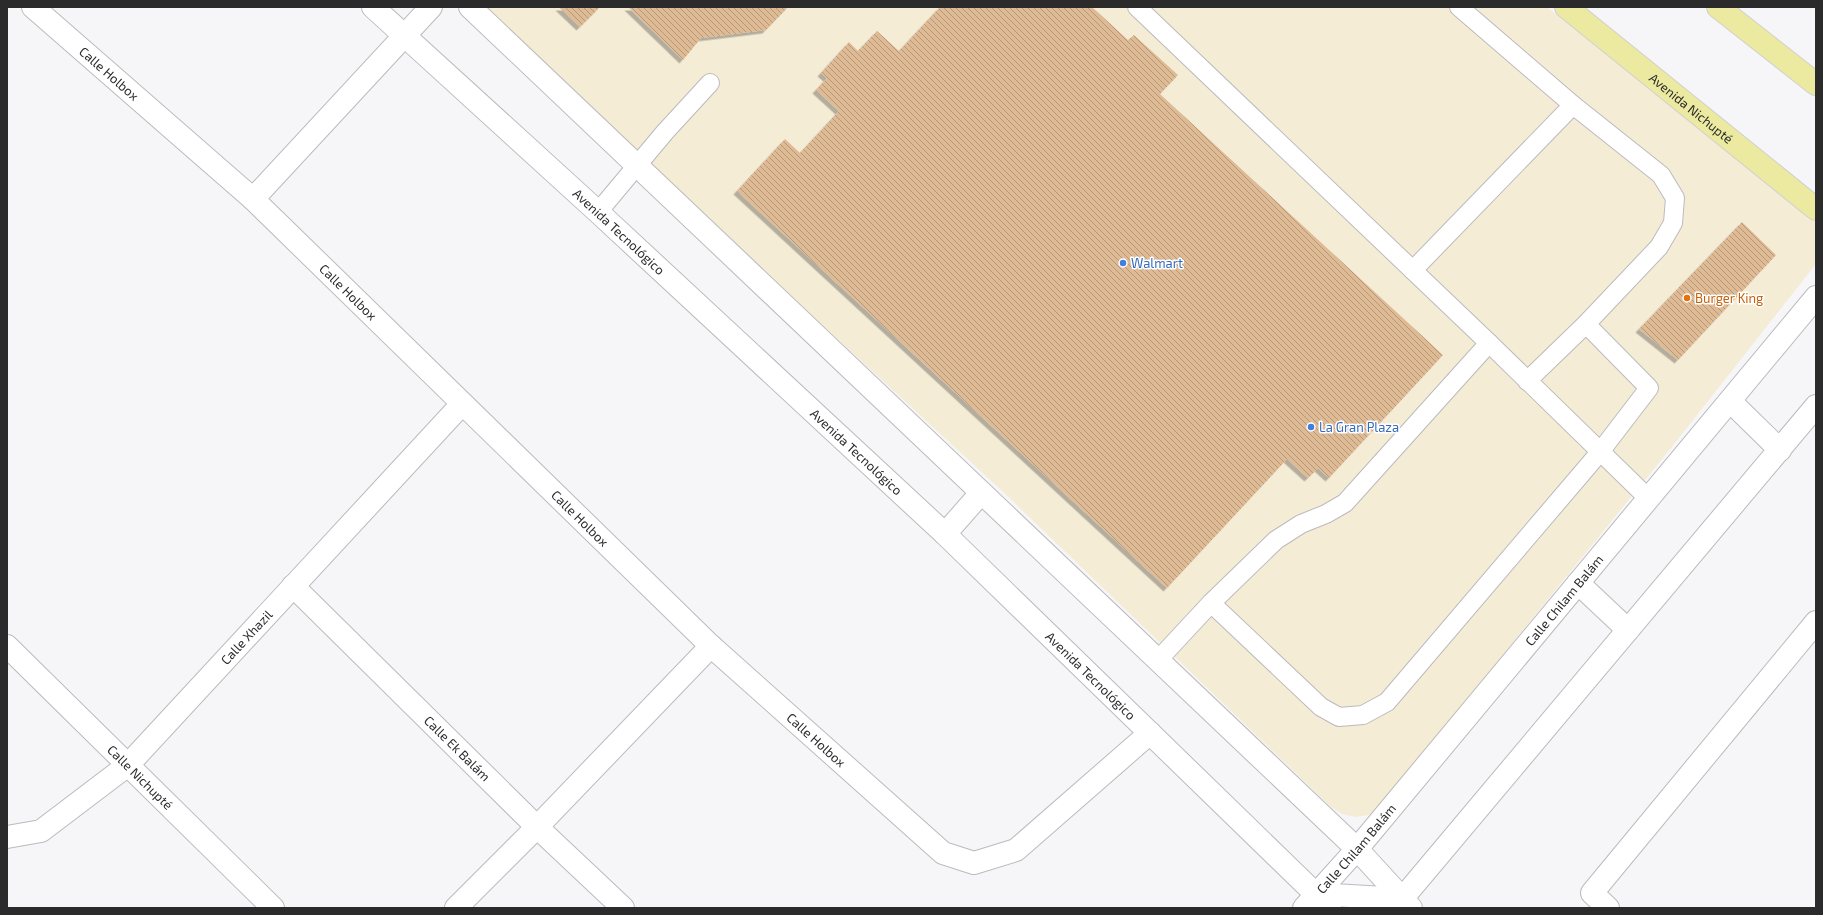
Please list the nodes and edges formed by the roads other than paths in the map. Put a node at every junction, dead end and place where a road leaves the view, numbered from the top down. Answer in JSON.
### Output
{"nodes":[{"id":1,"x":33,"y":7,"type":"edge"},
{"id":2,"x":373,"y":7,"type":"edge"},
{"id":3,"x":431,"y":7,"type":"edge"},
{"id":4,"x":470,"y":7,"type":"edge"},
{"id":5,"x":1137,"y":7,"type":"edge"},
{"id":6,"x":1459,"y":7,"type":"edge"},
{"id":7,"x":1566,"y":7,"type":"edge"},
{"id":8,"x":1718,"y":7,"type":"edge"},
{"id":9,"x":406,"y":36,"type":"junction"},
{"id":10,"x":710,"y":82,"type":"dead end"},
{"id":11,"x":1816,"y":84,"type":"edge"},
{"id":12,"x":1572,"y":105,"type":"junction"},
{"id":13,"x":637,"y":166,"type":"junction"},
{"id":14,"x":253,"y":199,"type":"junction"},
{"id":15,"x":1816,"y":209,"type":"edge"},
{"id":16,"x":598,"y":212,"type":"junction"},
{"id":17,"x":1413,"y":270,"type":"junction"},
{"id":18,"x":1816,"y":297,"type":"edge"},
{"id":19,"x":1586,"y":324,"type":"junction"},
{"id":20,"x":1489,"y":343,"type":"junction"},
{"id":21,"x":1527,"y":381,"type":"junction"},
{"id":22,"x":1730,"y":401,"type":"junction"},
{"id":23,"x":462,"y":404,"type":"junction"},
{"id":24,"x":1816,"y":406,"type":"edge"},
{"id":25,"x":1780,"y":450,"type":"junction"},
{"id":26,"x":1600,"y":452,"type":"junction"},
{"id":27,"x":981,"y":493,"type":"junction"},
{"id":28,"x":1648,"y":498,"type":"junction"},
{"id":29,"x":945,"y":534,"type":"junction"},
{"id":30,"x":1578,"y":583,"type":"junction"},
{"id":31,"x":293,"y":586,"type":"junction"},
{"id":32,"x":1211,"y":603,"type":"junction"},
{"id":33,"x":1816,"y":622,"type":"edge"},
{"id":34,"x":1628,"y":630,"type":"junction"},
{"id":35,"x":7,"y":646,"type":"edge"},
{"id":36,"x":711,"y":646,"type":"junction"},
{"id":37,"x":1158,"y":660,"type":"junction"},
{"id":38,"x":1150,"y":733,"type":"junction"},
{"id":39,"x":128,"y":765,"type":"junction"},
{"id":40,"x":537,"y":827,"type":"junction"},
{"id":41,"x":7,"y":837,"type":"edge"},
{"id":42,"x":1357,"y":849,"type":"junction"},
{"id":43,"x":1317,"y":903,"type":"edge"},
{"id":44,"x":1407,"y":904,"type":"edge"},
{"id":45,"x":273,"y":908,"type":"edge"},
{"id":46,"x":456,"y":908,"type":"edge"},
{"id":47,"x":622,"y":908,"type":"edge"},
{"id":48,"x":1608,"y":908,"type":"edge"}],
"edges":[{"from":1,"to":14,"type":"street","name":"Calle Holbox"},
{"from":2,"to":9,"type":"street","name":"Avenida Tecnológico"},
{"from":3,"to":9,"type":"street"},
{"from":4,"to":13,"type":"street"},
{"from":5,"to":17,"type":"lane"},
{"from":6,"to":12,"type":"lane"},
{"from":7,"to":15,"type":"main road","name":"Avenida Nichupté"},
{"from":8,"to":11,"type":"main road"},
{"from":9,"to":14,"type":"street"},
{"from":9,"to":16,"type":"street","name":"Avenida Tecnológico"},
{"from":10,"to":13,"type":"lane"},
{"from":12,"to":17,"type":"lane"},
{"from":12,"to":19,"type":"lane"},
{"from":13,"to":16,"type":"lane"},
{"from":13,"to":27,"type":"street"},
{"from":14,"to":23,"type":"street","name":"Calle Holbox"},
{"from":16,"to":29,"type":"street","name":"Avenida Tecnológico"},
{"from":17,"to":20,"type":"lane"},
{"from":18,"to":22,"type":"street","name":"Calle Chilam Balám"},
{"from":19,"to":21,"type":"lane"},
{"from":19,"to":26,"type":"lane"},
{"from":20,"to":21,"type":"lane"},
{"from":20,"to":32,"type":"lane"},
{"from":21,"to":26,"type":"lane"},
{"from":22,"to":25,"type":"street"},
{"from":22,"to":28,"type":"street","name":"Calle Chilam Balám"},
{"from":23,"to":31,"type":"street","name":"Calle Xhazil"},
{"from":23,"to":36,"type":"street","name":"Calle Holbox"},
{"from":24,"to":25,"type":"street"},
{"from":25,"to":34,"type":"street"},
{"from":26,"to":28,"type":"lane"},
{"from":26,"to":32,"type":"lane"},
{"from":27,"to":29,"type":"street"},
{"from":27,"to":37,"type":"street"},
{"from":28,"to":30,"type":"street","name":"Calle Chilam Balám"},
{"from":29,"to":38,"type":"street","name":"Avenida Tecnológico"},
{"from":30,"to":34,"type":"street"},
{"from":30,"to":42,"type":"street","name":"Calle Chilam Balám"},
{"from":31,"to":39,"type":"street","name":"Calle Xhazil"},
{"from":31,"to":40,"type":"street","name":"Calle Ek Balám"},
{"from":32,"to":37,"type":"lane"},
{"from":33,"to":48,"type":"street"},
{"from":34,"to":44,"type":"street"},
{"from":35,"to":39,"type":"street","name":"Calle Nichupté"},
{"from":36,"to":38,"type":"street","name":"Calle Holbox"},
{"from":36,"to":40,"type":"street"},
{"from":37,"to":42,"type":"street"},
{"from":38,"to":43,"type":"street","name":"Avenida Tecnológico"},
{"from":39,"to":41,"type":"street","name":"Calle Xhazil"},
{"from":39,"to":45,"type":"street","name":"Calle Nichupté"},
{"from":40,"to":46,"type":"street"},
{"from":40,"to":47,"type":"street","name":"Calle Ek Balám"},
{"from":42,"to":43,"type":"street","name":"Calle Chilam Balám"},
{"from":42,"to":44,"type":"street"},
{"from":43,"to":44,"type":"street","name":"Calle Chilam Balám"}]}
